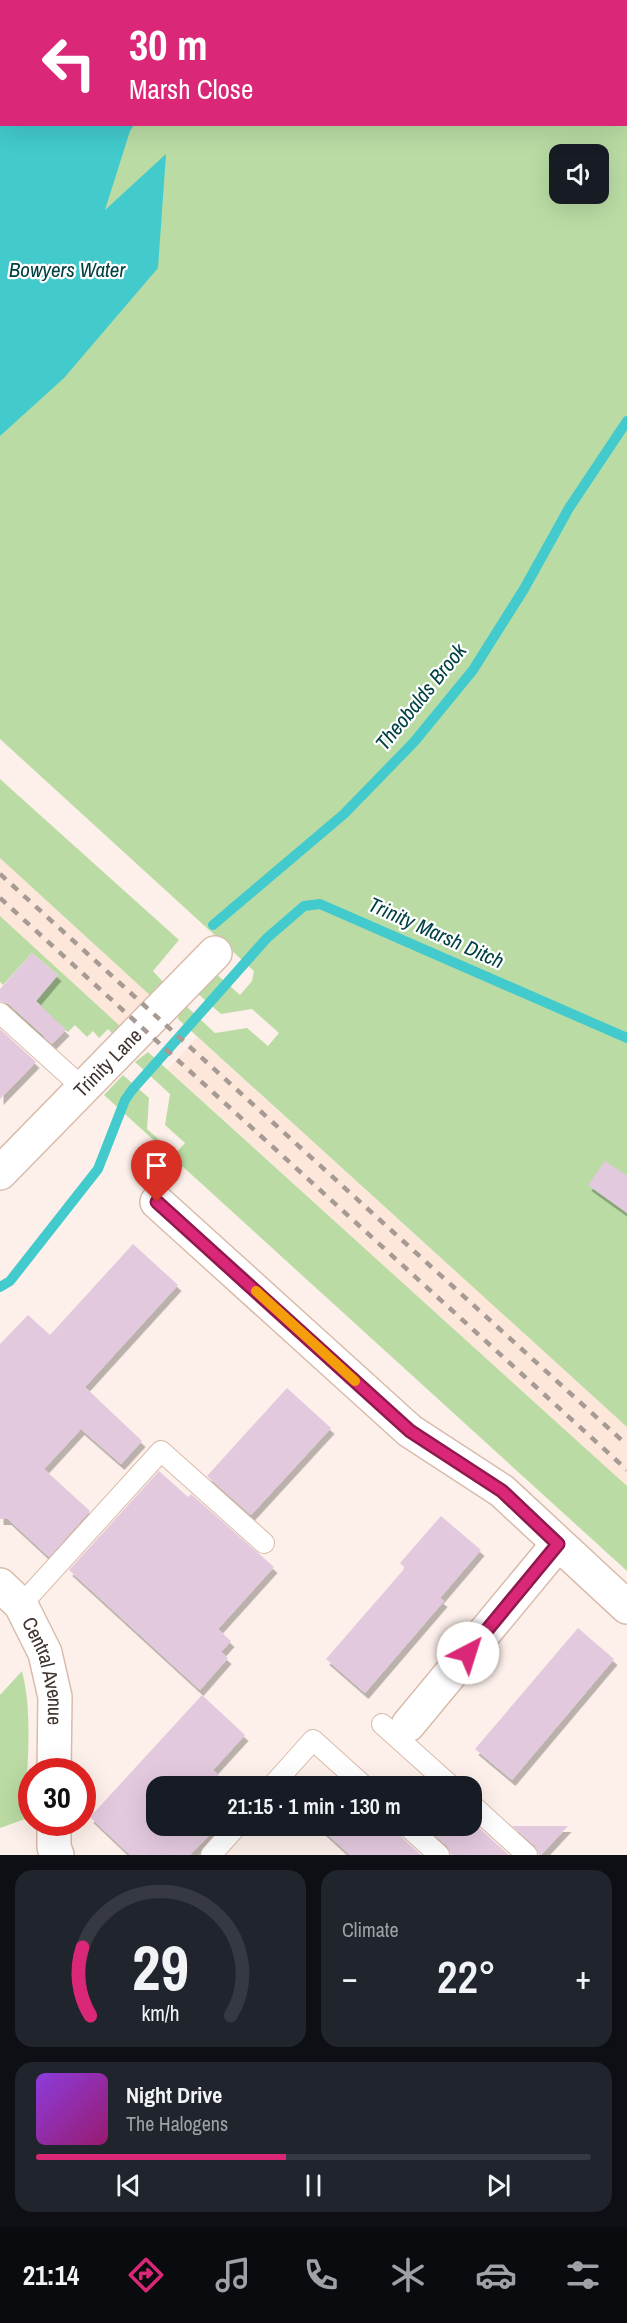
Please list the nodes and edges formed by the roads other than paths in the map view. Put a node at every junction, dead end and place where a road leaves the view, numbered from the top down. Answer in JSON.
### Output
{"nodes":[{"id":1,"x":215,"y":953,"type":"dead end"},
{"id":2,"x":0,"y":1012,"type":"edge"},
{"id":3,"x":83,"y":1088,"type":"junction"},
{"id":4,"x":0,"y":1173,"type":"edge"},
{"id":5,"x":157,"y":1202,"type":"dead end"},
{"id":6,"x":264,"y":1543,"type":"dead end"},
{"id":7,"x":558,"y":1544,"type":"junction"},
{"id":8,"x":10,"y":1595,"type":"edge"},
{"id":9,"x":627,"y":1606,"type":"edge"},
{"id":10,"x":395,"y":1728,"type":"joint"},
{"id":11,"x":54,"y":1758,"type":"edge"},
{"id":12,"x":281,"y":1776,"type":"edge"},
{"id":13,"x":353,"y":1776,"type":"edge"},
{"id":14,"x":441,"y":1776,"type":"edge"},
{"id":15,"x":482,"y":1814,"type":"edge"},
{"id":16,"x":54,"y":1836,"type":"edge"},
{"id":17,"x":228,"y":1836,"type":"edge"},
{"id":18,"x":418,"y":1836,"type":"edge"},
{"id":19,"x":57,"y":1855,"type":"edge"},
{"id":20,"x":211,"y":1855,"type":"edge"},
{"id":21,"x":439,"y":1855,"type":"edge"},
{"id":22,"x":527,"y":1855,"type":"edge"}],
"edges":[{"from":1,"to":3,"type":"street","name":"Trinity Lane"},
{"from":2,"to":3,"type":"lane"},
{"from":3,"to":4,"type":"street","name":"Trinity Lane"},
{"from":5,"to":7,"type":"street"},
{"from":6,"to":8,"type":"lane"},
{"from":7,"to":9,"type":"street"},
{"from":7,"to":10,"type":"street"},
{"from":8,"to":11,"type":"street","name":"Central Avenue"},
{"from":10,"to":14,"type":"lane"},
{"from":12,"to":13,"type":"lane"},
{"from":15,"to":22,"type":"lane"},
{"from":16,"to":19,"type":"street"},
{"from":17,"to":20,"type":"lane"},
{"from":18,"to":21,"type":"lane"}]}
